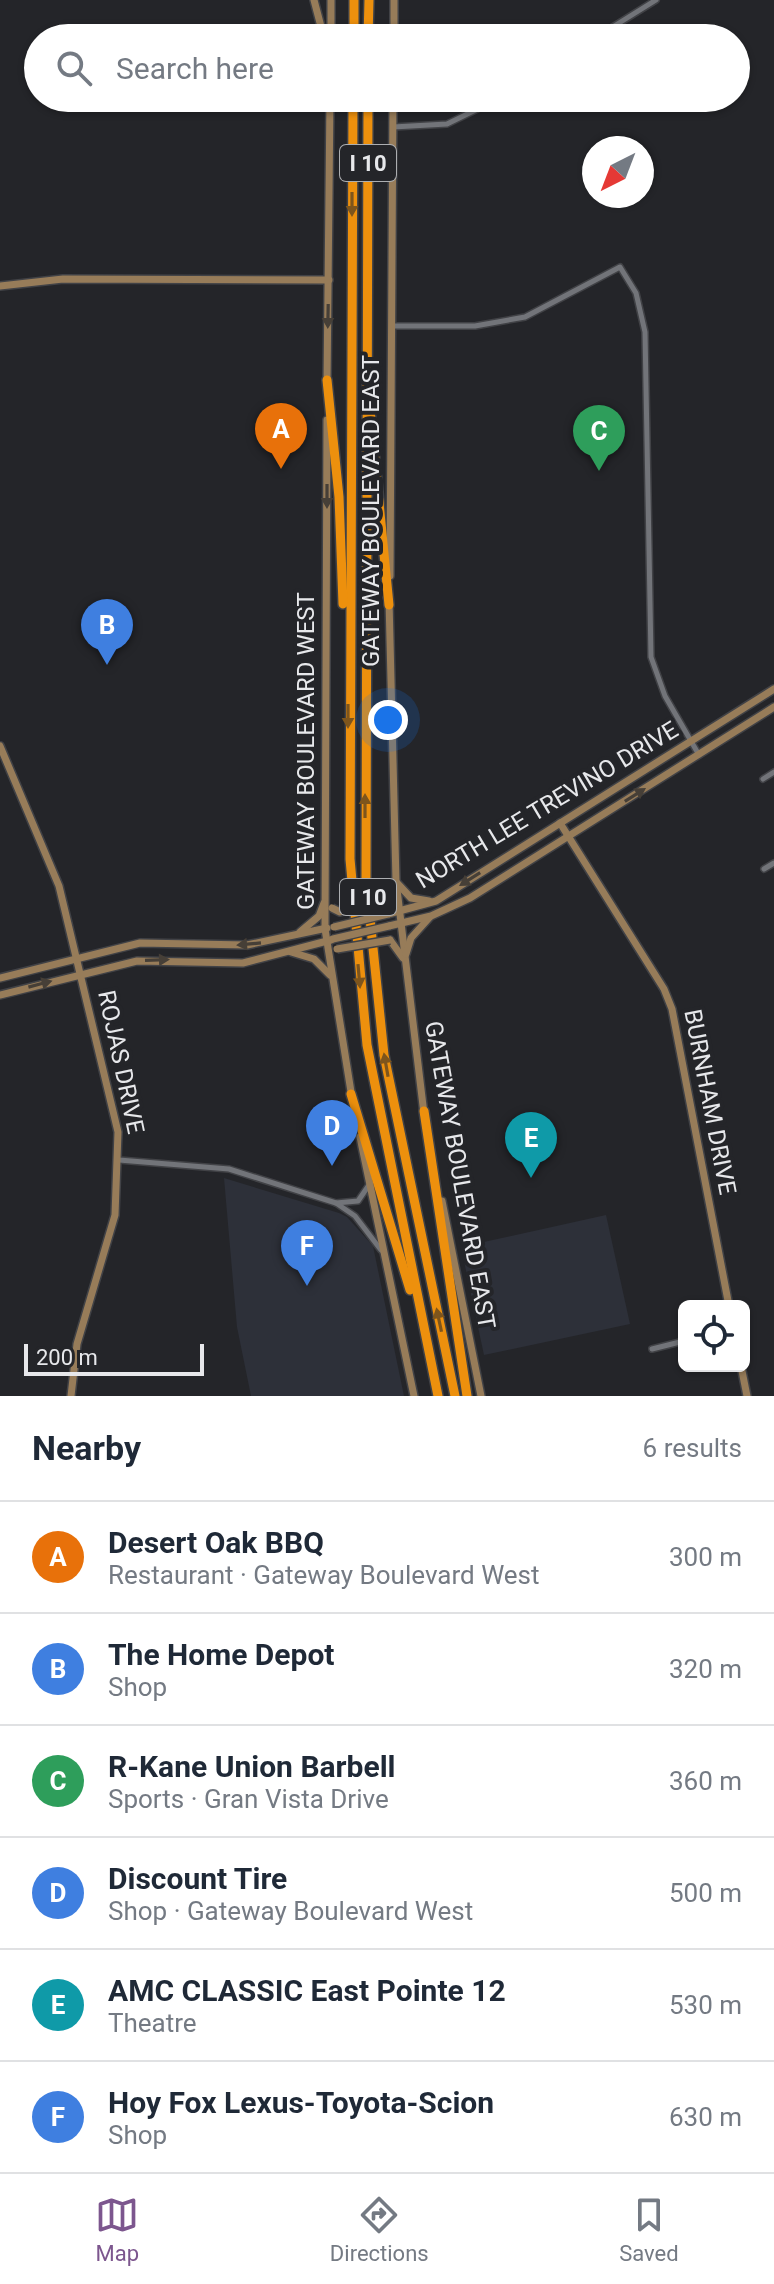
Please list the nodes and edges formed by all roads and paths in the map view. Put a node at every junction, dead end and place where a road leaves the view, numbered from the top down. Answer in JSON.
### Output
{"nodes":[{"id":1,"x":314,"y":0,"type":"edge"},
{"id":2,"x":331,"y":0,"type":"edge"},
{"id":3,"x":354,"y":0,"type":"edge"},
{"id":4,"x":369,"y":0,"type":"edge"},
{"id":5,"x":394,"y":0,"type":"edge"},
{"id":6,"x":656,"y":0,"type":"edge"},
{"id":7,"x":320,"y":24,"type":"edge"},
{"id":8,"x":331,"y":24,"type":"edge"},
{"id":9,"x":354,"y":24,"type":"edge"},
{"id":10,"x":368,"y":24,"type":"edge"},
{"id":11,"x":394,"y":24,"type":"edge"},
{"id":12,"x":617,"y":24,"type":"edge"},
{"id":13,"x":330,"y":112,"type":"edge"},
{"id":14,"x":353,"y":112,"type":"edge"},
{"id":15,"x":368,"y":112,"type":"edge"},
{"id":16,"x":393,"y":112,"type":"edge"},
{"id":17,"x":471,"y":112,"type":"edge"},
{"id":18,"x":393,"y":127,"type":"junction"},
{"id":19,"x":329,"y":280,"type":"junction"},
{"id":20,"x":0,"y":286,"type":"edge"},
{"id":21,"x":392,"y":326,"type":"junction"},
{"id":22,"x":327,"y":380,"type":"junction"},
{"id":23,"x":366,"y":390,"type":"junction"},
{"id":24,"x":389,"y":605,"type":"junction"},
{"id":25,"x":348,"y":670,"type":"junction"},
{"id":26,"x":774,"y":689,"type":"edge"},
{"id":27,"x":774,"y":707,"type":"edge"},
{"id":28,"x":692,"y":740,"type":"junction"},
{"id":29,"x":0,"y":746,"type":"edge"},
{"id":30,"x":699,"y":755,"type":"junction"},
{"id":31,"x":774,"y":772,"type":"edge"},
{"id":32,"x":763,"y":779,"type":"dead end"},
{"id":33,"x":560,"y":823,"type":"junction"},
{"id":34,"x":569,"y":836,"type":"junction"},
{"id":35,"x":774,"y":863,"type":"edge"},
{"id":36,"x":764,"y":869,"type":"dead end"},
{"id":37,"x":396,"y":881,"type":"junction"},
{"id":38,"x":325,"y":900,"type":"junction"},
{"id":39,"x":436,"y":901,"type":"junction"},
{"id":40,"x":398,"y":912,"type":"junction"},
{"id":41,"x":431,"y":916,"type":"junction"},
{"id":42,"x":401,"y":924,"type":"junction"},
{"id":43,"x":330,"y":928,"type":"junction"},
{"id":44,"x":287,"y":938,"type":"junction"},
{"id":45,"x":330,"y":940,"type":"junction"},
{"id":46,"x":289,"y":951,"type":"junction"},
{"id":47,"x":79,"y":958,"type":"junction"},
{"id":48,"x":404,"y":960,"type":"junction"},
{"id":49,"x":330,"y":963,"type":"junction"},
{"id":50,"x":81,"y":973,"type":"junction"},
{"id":51,"x":332,"y":976,"type":"junction"},
{"id":52,"x":0,"y":978,"type":"edge"},
{"id":53,"x":0,"y":995,"type":"edge"},
{"id":54,"x":351,"y":1094,"type":"junction"},
{"id":55,"x":424,"y":1111,"type":"junction"},
{"id":56,"x":119,"y":1160,"type":"junction"},
{"id":57,"x":370,"y":1184,"type":"junction"},
{"id":58,"x":336,"y":1203,"type":"junction"},
{"id":59,"x":384,"y":1254,"type":"junction"},
{"id":60,"x":728,"y":1300,"type":"edge"},
{"id":61,"x":678,"y":1342,"type":"edge"},
{"id":62,"x":652,"y":1349,"type":"dead end"},
{"id":63,"x":742,"y":1372,"type":"edge"},
{"id":64,"x":71,"y":1396,"type":"edge"},
{"id":65,"x":414,"y":1396,"type":"edge"},
{"id":66,"x":438,"y":1396,"type":"edge"},
{"id":67,"x":455,"y":1396,"type":"edge"},
{"id":68,"x":467,"y":1396,"type":"edge"},
{"id":69,"x":481,"y":1396,"type":"edge"},
{"id":70,"x":747,"y":1396,"type":"edge"}],
"edges":[{"from":1,"to":7,"type":"main road"},
{"from":2,"to":8,"type":"main road"},
{"from":3,"to":9,"type":"highway"},
{"from":4,"to":10,"type":"highway"},
{"from":5,"to":11,"type":"main road"},
{"from":6,"to":12,"type":"street"},
{"from":13,"to":19,"type":"main road","name":"GATEWAY BOULEVARD WEST"},
{"from":14,"to":25,"type":"highway","number":"I 10","one_way":true},
{"from":15,"to":23,"type":"highway","number":"I 10"},
{"from":16,"to":18,"type":"main road","name":"GATEWAY BOULEVARD EAST"},
{"from":17,"to":18,"type":"street"},
{"from":18,"to":21,"type":"main road","name":"GATEWAY BOULEVARD EAST"},
{"from":19,"to":20,"type":"main road"},
{"from":19,"to":22,"type":"main road","name":"GATEWAY BOULEVARD WEST","one_way":true},
{"from":21,"to":24,"type":"main road","name":"GATEWAY BOULEVARD EAST"},
{"from":21,"to":28,"type":"street"},
{"from":22,"to":25,"type":"highway"},
{"from":22,"to":38,"type":"main road","name":"GATEWAY BOULEVARD WEST","one_way":true},
{"from":23,"to":24,"type":"highway"},
{"from":67,"to":23,"type":"highway","number":"I 10","one_way":true},
{"from":24,"to":37,"type":"main road","name":"GATEWAY BOULEVARD EAST"},
{"from":25,"to":66,"type":"highway","number":"I 10","one_way":true},
{"from":26,"to":28,"type":"main road","name":"NORTH LEE TREVINO DRIVE"},
{"from":27,"to":30,"type":"main road","name":"NORTH LEE TREVINO DRIVE"},
{"from":28,"to":30,"type":"street"},
{"from":28,"to":33,"type":"main road","name":"NORTH LEE TREVINO DRIVE"},
{"from":29,"to":47,"type":"main road","name":"ROJAS DRIVE"},
{"from":34,"to":30,"type":"main road","name":"NORTH LEE TREVINO DRIVE","one_way":true},
{"from":31,"to":32,"type":"street"},
{"from":33,"to":34,"type":"main road","name":"BURNHAM DRIVE"},
{"from":33,"to":39,"type":"main road","name":"NORTH LEE TREVINO DRIVE","one_way":true},
{"from":34,"to":41,"type":"main road","name":"NORTH LEE TREVINO DRIVE"},
{"from":34,"to":60,"type":"main road","name":"BURNHAM DRIVE"},
{"from":35,"to":36,"type":"street"},
{"from":37,"to":38,"type":"main road","bridge":true},
{"from":37,"to":39,"type":"main road"},
{"from":37,"to":40,"type":"main road","name":"GATEWAY BOULEVARD EAST"},
{"from":38,"to":43,"type":"main road","name":"GATEWAY BOULEVARD WEST"},
{"from":38,"to":44,"type":"main road"},
{"from":39,"to":40,"type":"main road","name":"NORTH LEE TREVINO DRIVE"},
{"from":40,"to":42,"type":"main road","name":"GATEWAY BOULEVARD EAST"},
{"from":40,"to":43,"type":"main road","name":"NORTH LEE TREVINO DRIVE","bridge":true},
{"from":41,"to":42,"type":"main road","name":"NORTH LEE TREVINO DRIVE"},
{"from":41,"to":48,"type":"main road"},
{"from":42,"to":45,"type":"main road","name":"NORTH LEE TREVINO DRIVE","bridge":true},
{"from":42,"to":48,"type":"main road","name":"GATEWAY BOULEVARD EAST"},
{"from":43,"to":44,"type":"main road","name":"NORTH LEE TREVINO DRIVE"},
{"from":43,"to":45,"type":"main road","name":"GATEWAY BOULEVARD WEST"},
{"from":44,"to":47,"type":"main road","name":"NORTH LEE TREVINO DRIVE","one_way":true},
{"from":45,"to":46,"type":"main road","name":"NORTH LEE TREVINO DRIVE"},
{"from":45,"to":49,"type":"main road","name":"GATEWAY BOULEVARD WEST"},
{"from":50,"to":46,"type":"main road","name":"NORTH LEE TREVINO DRIVE","one_way":true},
{"from":46,"to":51,"type":"main road"},
{"from":47,"to":50,"type":"main road","name":"ROJAS DRIVE"},
{"from":47,"to":52,"type":"main road","name":"NORTH LEE TREVINO DRIVE"},
{"from":48,"to":49,"type":"main road","bridge":true},
{"from":48,"to":55,"type":"main road","name":"GATEWAY BOULEVARD EAST"},
{"from":49,"to":51,"type":"main road","name":"GATEWAY BOULEVARD WEST"},
{"from":53,"to":50,"type":"main road","name":"NORTH LEE TREVINO DRIVE","one_way":true},
{"from":50,"to":56,"type":"main road","name":"ROJAS DRIVE"},
{"from":51,"to":54,"type":"main road","name":"GATEWAY BOULEVARD WEST"},
{"from":54,"to":57,"type":"main road","name":"GATEWAY BOULEVARD WEST"},
{"from":54,"to":66,"type":"highway"},
{"from":55,"to":68,"type":"highway"},
{"from":55,"to":69,"type":"main road","name":"GATEWAY BOULEVARD EAST"},
{"from":56,"to":58,"type":"street"},
{"from":56,"to":64,"type":"main road","name":"ROJAS DRIVE"},
{"from":57,"to":58,"type":"street"},
{"from":57,"to":59,"type":"main road","name":"GATEWAY BOULEVARD WEST"},
{"from":58,"to":59,"type":"street"},
{"from":59,"to":65,"type":"main road","name":"GATEWAY BOULEVARD WEST"},
{"from":61,"to":62,"type":"street"},
{"from":63,"to":70,"type":"main road"}]}
